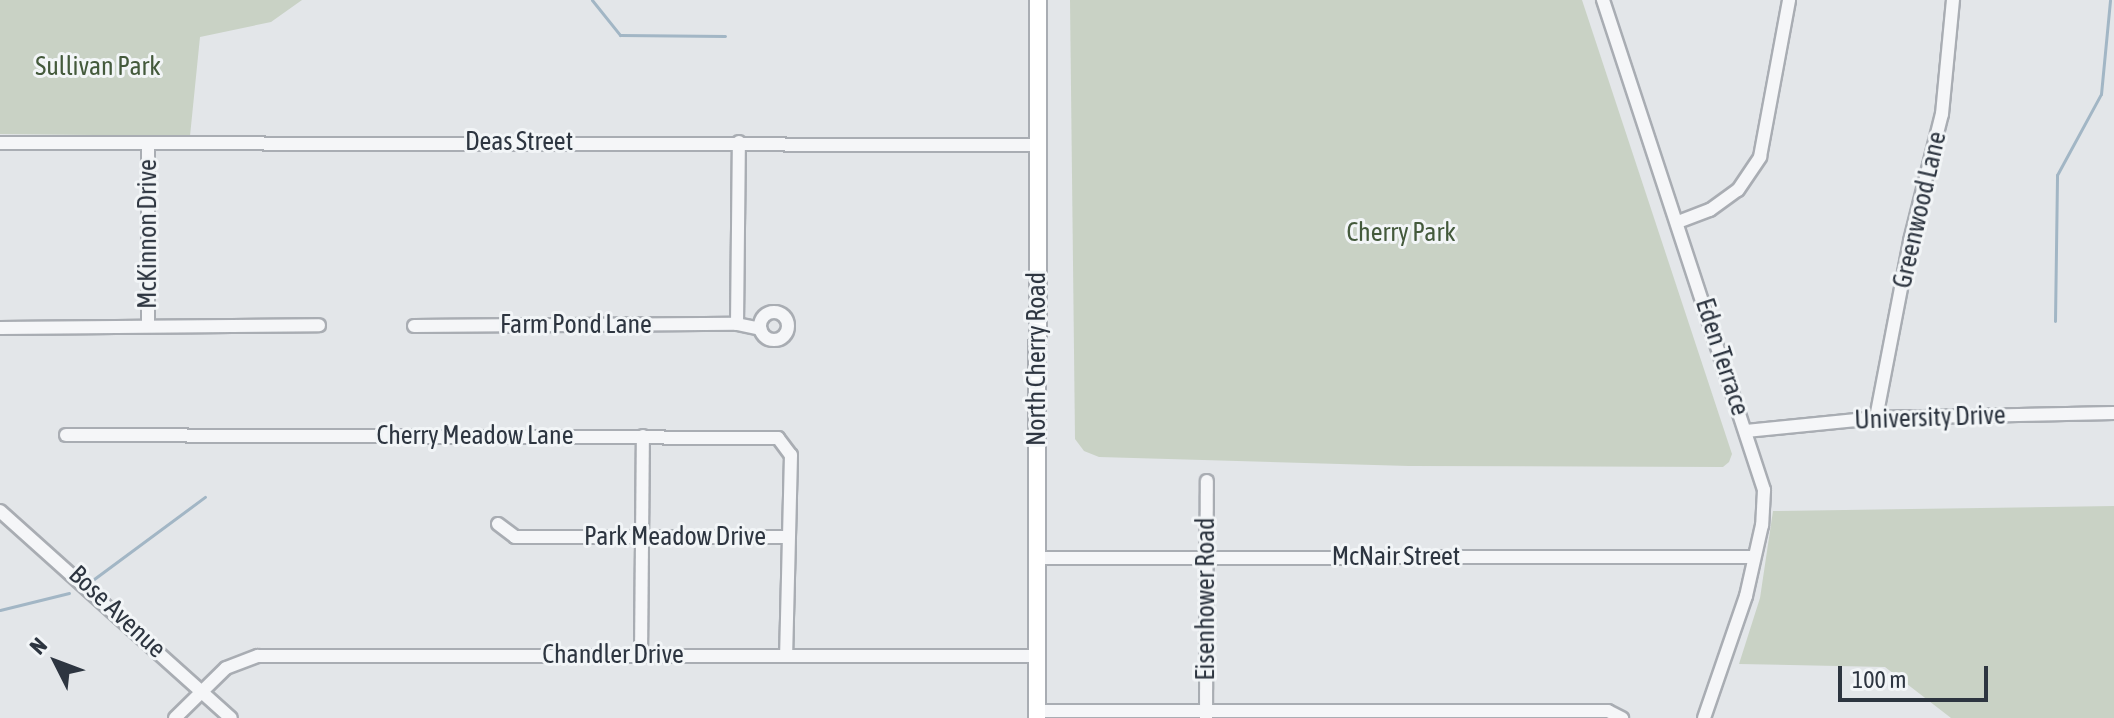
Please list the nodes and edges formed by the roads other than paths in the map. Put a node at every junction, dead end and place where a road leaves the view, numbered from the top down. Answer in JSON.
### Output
{"nodes":[{"id":1,"x":1038,"y":0,"type":"edge"},
{"id":2,"x":1603,"y":0,"type":"edge"},
{"id":3,"x":1789,"y":0,"type":"edge"},
{"id":4,"x":1953,"y":0,"type":"edge"},
{"id":5,"x":739,"y":142,"type":"junction"},
{"id":6,"x":0,"y":143,"type":"edge"},
{"id":7,"x":148,"y":143,"type":"junction"},
{"id":8,"x":1037,"y":145,"type":"junction"},
{"id":9,"x":1678,"y":222,"type":"junction"},
{"id":10,"x":737,"y":324,"type":"junction"},
{"id":11,"x":148,"y":325,"type":"junction"},
{"id":12,"x":319,"y":325,"type":"dead end"},
{"id":13,"x":414,"y":326,"type":"dead end"},
{"id":14,"x":0,"y":328,"type":"edge"},
{"id":15,"x":760,"y":329,"type":"dead end"},
{"id":16,"x":2114,"y":413,"type":"edge"},
{"id":17,"x":1876,"y":418,"type":"junction"},
{"id":18,"x":1746,"y":431,"type":"junction"},
{"id":19,"x":66,"y":435,"type":"dead end"},
{"id":20,"x":643,"y":436,"type":"junction"},
{"id":21,"x":1207,"y":481,"type":"dead end"},
{"id":22,"x":0,"y":511,"type":"edge"},
{"id":23,"x":498,"y":524,"type":"dead end"},
{"id":24,"x":786,"y":537,"type":"junction"},
{"id":25,"x":643,"y":539,"type":"junction"},
{"id":26,"x":1207,"y":557,"type":"junction"},
{"id":27,"x":1754,"y":557,"type":"junction"},
{"id":28,"x":1037,"y":558,"type":"junction"},
{"id":29,"x":786,"y":654,"type":"junction"},
{"id":30,"x":641,"y":655,"type":"junction"},
{"id":31,"x":1037,"y":656,"type":"junction"},
{"id":32,"x":200,"y":690,"type":"junction"},
{"id":33,"x":1037,"y":714,"type":"edge"},
{"id":34,"x":1206,"y":714,"type":"edge"},
{"id":35,"x":175,"y":718,"type":"edge"},
{"id":36,"x":231,"y":718,"type":"edge"},
{"id":37,"x":1622,"y":718,"type":"edge"},
{"id":38,"x":1704,"y":718,"type":"edge"}],
"edges":[{"from":1,"to":8,"type":"main road","name":"North Cherry Road"},
{"from":2,"to":9,"type":"street","name":"Eden Terrace"},
{"from":3,"to":9,"type":"street"},
{"from":4,"to":17,"type":"street","name":"Greenwood Lane"},
{"from":5,"to":7,"type":"street","name":"Deas Street"},
{"from":5,"to":8,"type":"street","name":"Deas Street"},
{"from":5,"to":10,"type":"street"},
{"from":6,"to":7,"type":"street","name":"Deas Street"},
{"from":7,"to":11,"type":"street","name":"McKinnon Drive"},
{"from":8,"to":28,"type":"main road","name":"North Cherry Road"},
{"from":9,"to":18,"type":"street","name":"Eden Terrace"},
{"from":10,"to":13,"type":"street","name":"Farm Pond Lane"},
{"from":10,"to":15,"type":"street","name":"Farm Pond Lane"},
{"from":11,"to":12,"type":"street","name":"McKinnon Drive"},
{"from":11,"to":14,"type":"street","name":"McKinnon Drive"},
{"from":16,"to":17,"type":"street","name":"University Drive"},
{"from":17,"to":18,"type":"street","name":"University Drive"},
{"from":18,"to":27,"type":"street","name":"Eden Terrace"},
{"from":19,"to":20,"type":"street","name":"Cherry Meadow Lane"},
{"from":20,"to":24,"type":"street","name":"Cherry Meadow Lane"},
{"from":20,"to":25,"type":"street"},
{"from":21,"to":26,"type":"street","name":"Eisenhower Road"},
{"from":22,"to":32,"type":"street","name":"Bose Avenue"},
{"from":23,"to":25,"type":"street","name":"Park Meadow Drive"},
{"from":24,"to":25,"type":"street","name":"Park Meadow Drive"},
{"from":24,"to":29,"type":"street","name":"Park Meadow Drive"},
{"from":25,"to":30,"type":"street"},
{"from":26,"to":27,"type":"street","name":"McNair Street"},
{"from":26,"to":28,"type":"street","name":"McNair Street"},
{"from":26,"to":34,"type":"street","name":"Eisenhower Road"},
{"from":27,"to":38,"type":"street","name":"Eden Terrace"},
{"from":28,"to":31,"type":"main road","name":"North Cherry Road"},
{"from":29,"to":30,"type":"street","name":"Chandler Drive"},
{"from":29,"to":31,"type":"street","name":"Chandler Drive"},
{"from":30,"to":32,"type":"street","name":"Chandler Drive"},
{"from":31,"to":33,"type":"main road","name":"North Cherry Road"},
{"from":32,"to":35,"type":"street","name":"Chandler Drive"},
{"from":32,"to":36,"type":"street","name":"Bose Avenue"},
{"from":33,"to":34,"type":"street"},
{"from":34,"to":37,"type":"street"}]}
